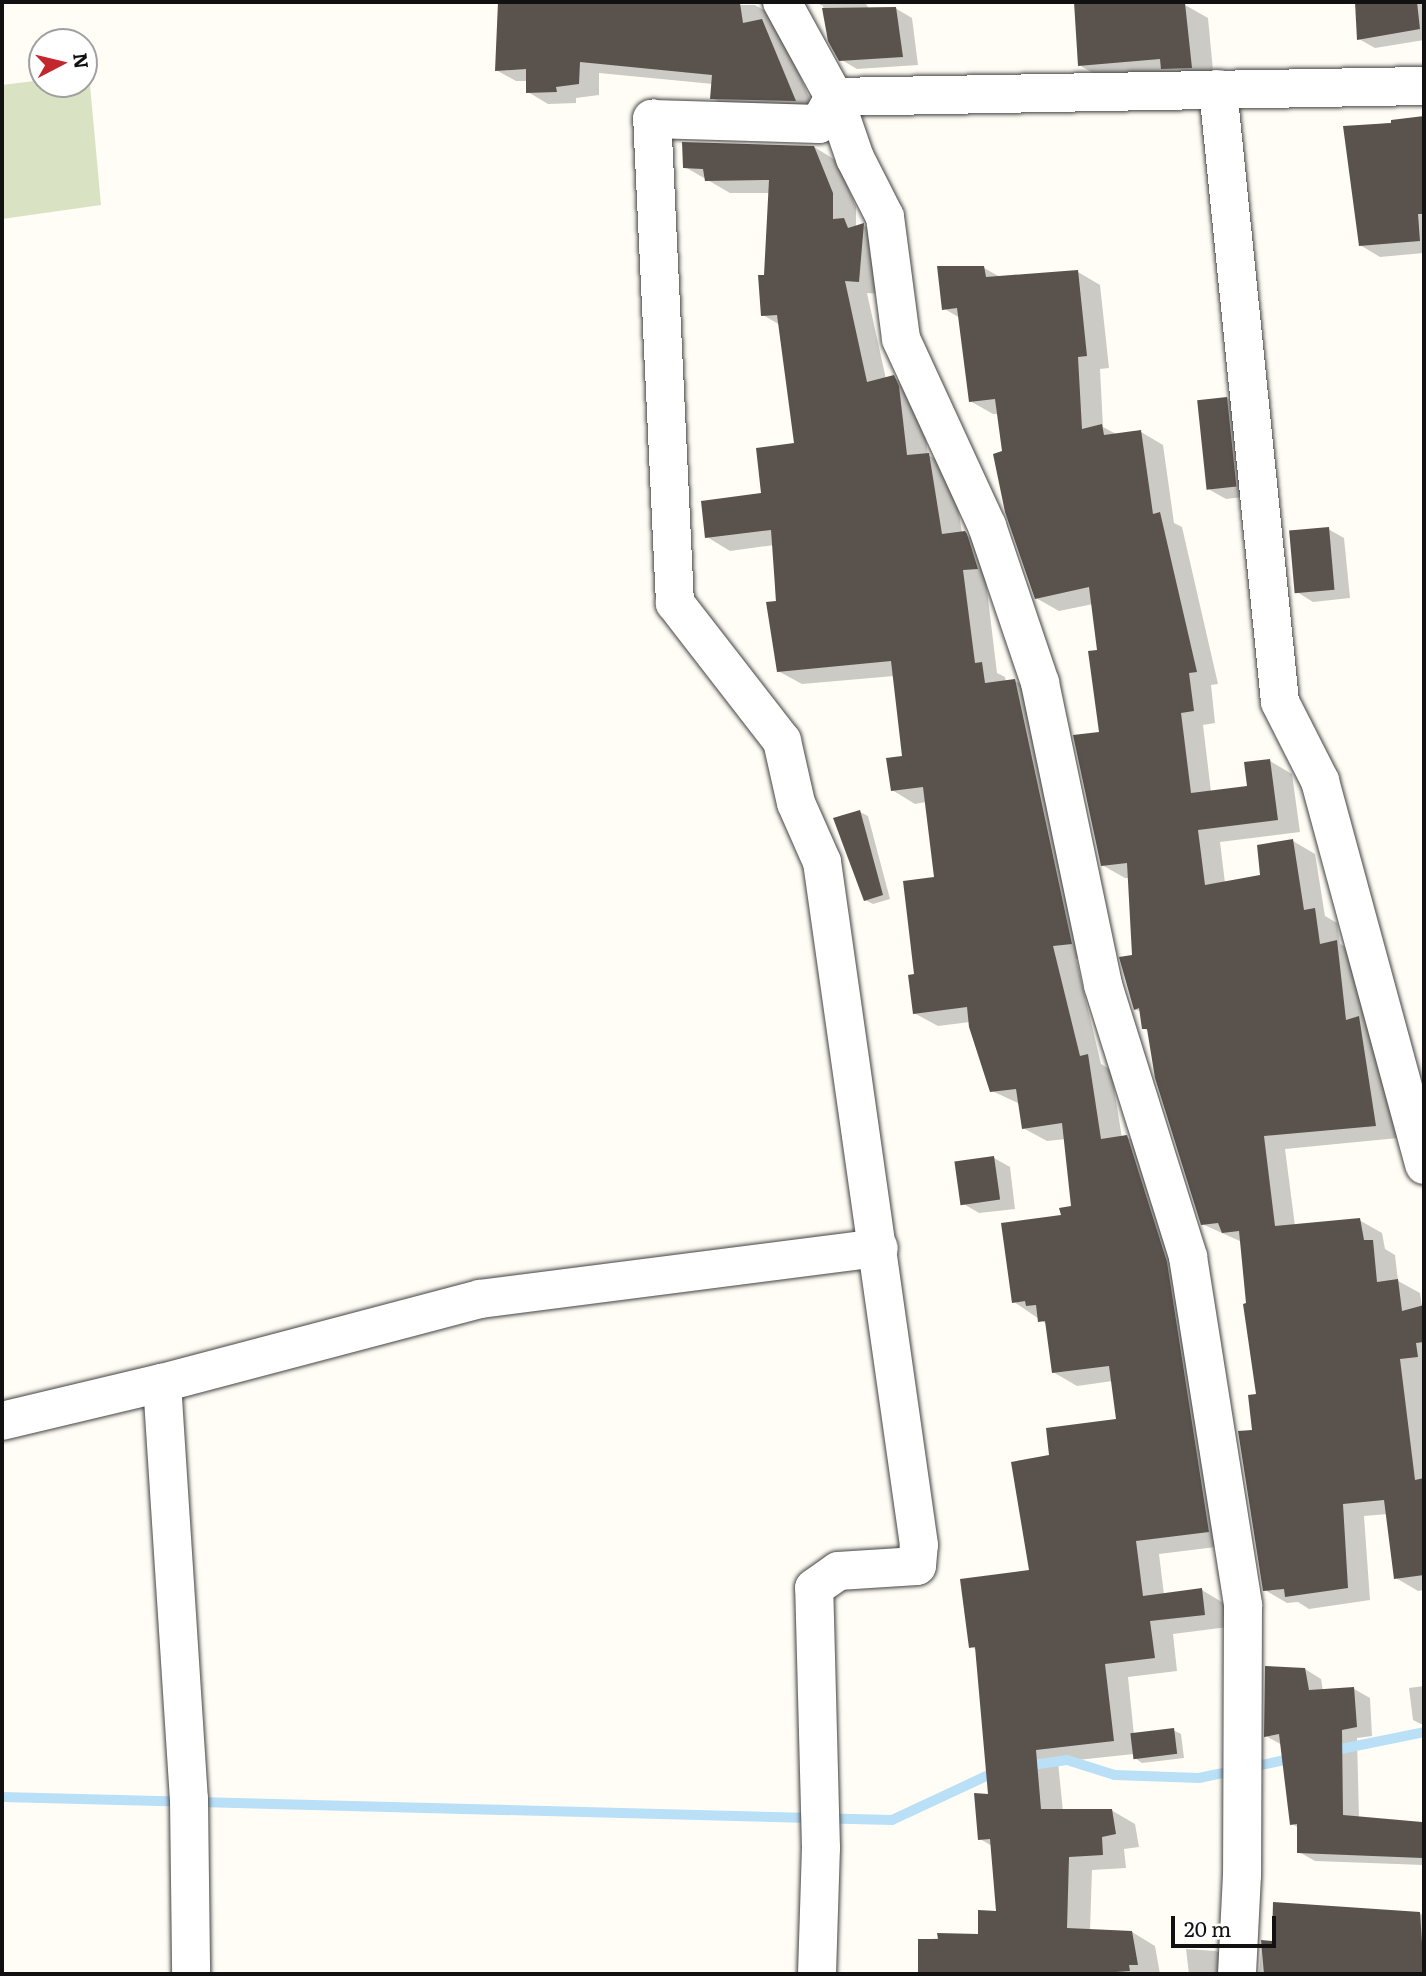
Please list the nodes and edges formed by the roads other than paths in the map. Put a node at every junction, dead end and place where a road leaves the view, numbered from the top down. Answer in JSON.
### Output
{"nodes":[{"id":1,"x":782,"y":2,"type":"edge"},
{"id":2,"x":1424,"y":86,"type":"edge"},
{"id":3,"x":1218,"y":89,"type":"junction"},
{"id":4,"x":834,"y":97,"type":"junction"},
{"id":5,"x":1424,"y":1165,"type":"edge"},
{"id":6,"x":879,"y":1248,"type":"junction"},
{"id":7,"x":162,"y":1383,"type":"junction"},
{"id":8,"x":2,"y":1421,"type":"edge"},
{"id":9,"x":191,"y":1974,"type":"edge"},
{"id":10,"x":817,"y":1974,"type":"edge"},
{"id":11,"x":1237,"y":1974,"type":"edge"}],
"edges":[{"from":1,"to":4,"type":"street"},
{"from":2,"to":3,"type":"street"},
{"from":3,"to":4,"type":"street"},
{"from":3,"to":5,"type":"street"},
{"from":4,"to":6,"type":"street"},
{"from":4,"to":11,"type":"street"},
{"from":6,"to":7,"type":"street"},
{"from":6,"to":10,"type":"street"},
{"from":7,"to":8,"type":"street"},
{"from":7,"to":9,"type":"street"}]}
